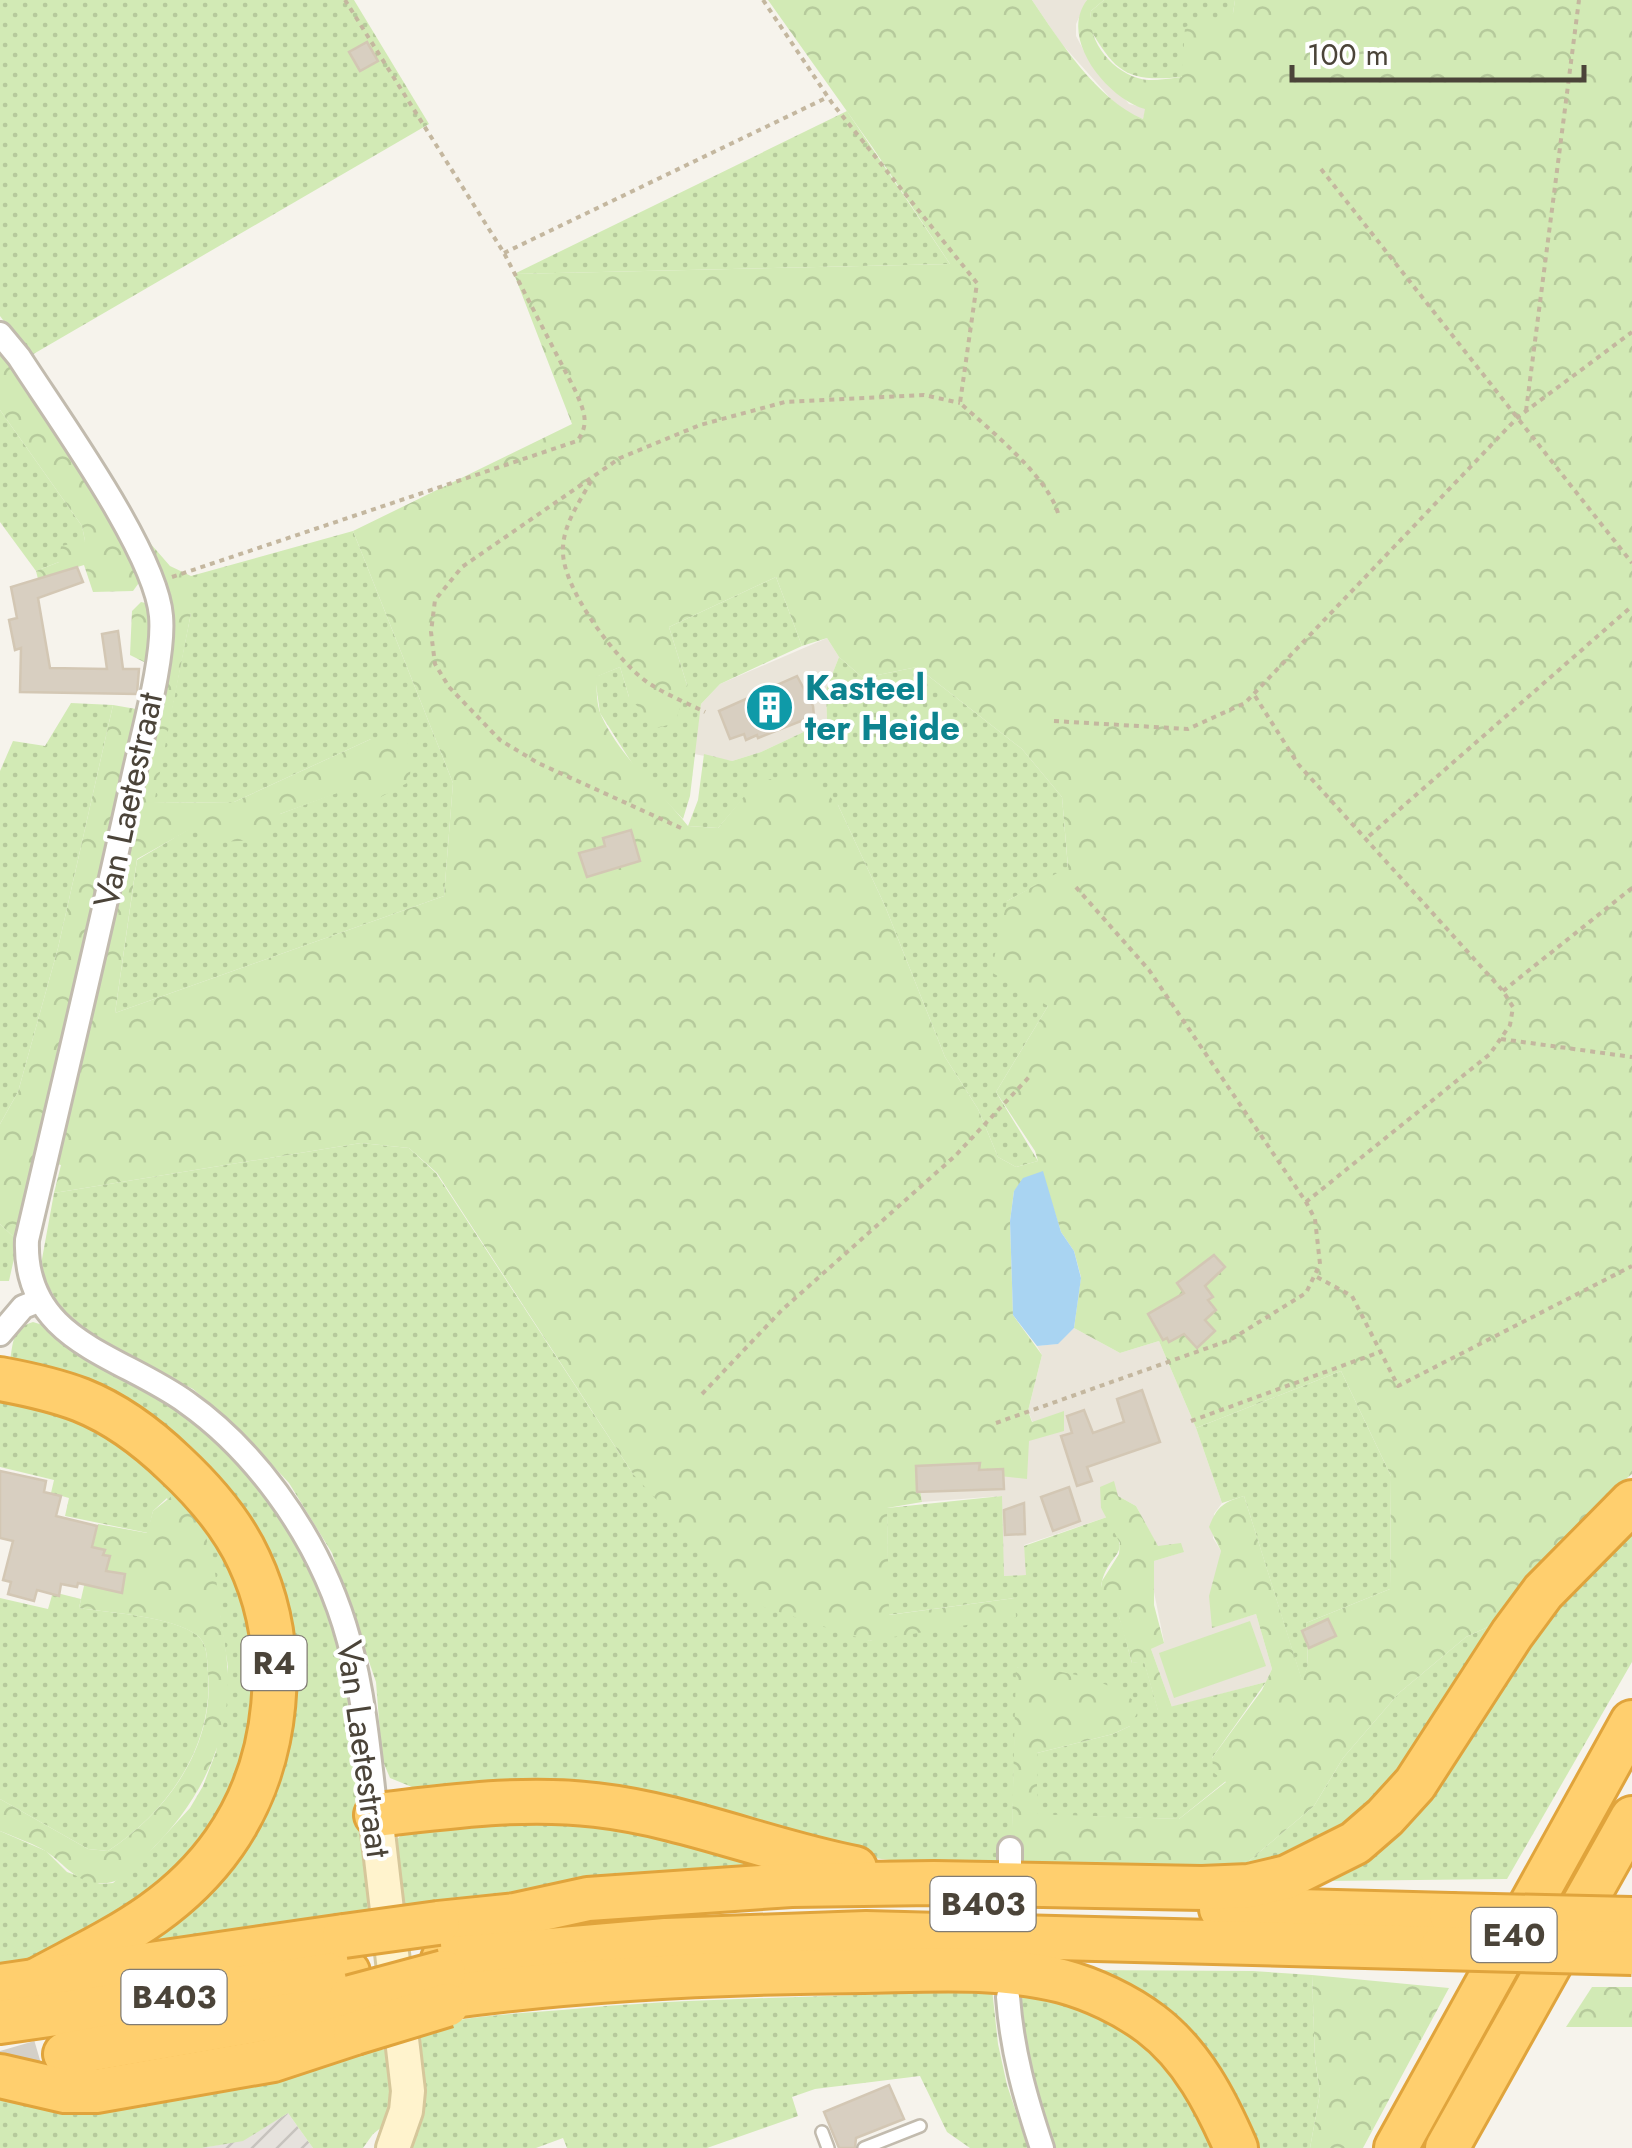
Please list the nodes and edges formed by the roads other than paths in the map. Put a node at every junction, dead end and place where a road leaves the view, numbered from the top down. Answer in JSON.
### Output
{"nodes":[{"id":1,"x":0,"y":334,"type":"edge"},
{"id":2,"x":38,"y":1301,"type":"junction"},
{"id":3,"x":0,"y":1334,"type":"edge"},
{"id":4,"x":0,"y":1379,"type":"edge"},
{"id":5,"x":1632,"y":1502,"type":"edge"},
{"id":6,"x":1632,"y":1722,"type":"edge"},
{"id":7,"x":376,"y":1815,"type":"junction"},
{"id":8,"x":1632,"y":1818,"type":"edge"},
{"id":9,"x":1632,"y":1861,"type":"edge"},
{"id":10,"x":934,"y":1883,"type":"junction"},
{"id":11,"x":1632,"y":1919,"type":"edge"},
{"id":12,"x":1446,"y":1931,"type":"junction"},
{"id":13,"x":522,"y":1932,"type":"junction"},
{"id":14,"x":1632,"y":1953,"type":"edge"},
{"id":15,"x":449,"y":1975,"type":"junction"},
{"id":16,"x":18,"y":1984,"type":"edge"},
{"id":17,"x":350,"y":1989,"type":"junction"},
{"id":18,"x":1008,"y":1998,"type":"dead end"},
{"id":19,"x":0,"y":2022,"type":"edge"},
{"id":20,"x":65,"y":2054,"type":"tunnel mouth"},
{"id":21,"x":0,"y":2076,"type":"edge"},
{"id":22,"x":920,"y":2126,"type":"dead end"},
{"id":23,"x":822,"y":2132,"type":"dead end"},
{"id":24,"x":393,"y":2148,"type":"edge"},
{"id":25,"x":828,"y":2148,"type":"edge"},
{"id":26,"x":864,"y":2148,"type":"edge"},
{"id":27,"x":1042,"y":2148,"type":"edge"},
{"id":28,"x":1236,"y":2148,"type":"edge"},
{"id":29,"x":1396,"y":2148,"type":"edge"},
{"id":30,"x":1447,"y":2148,"type":"edge"},
{"id":31,"x":1472,"y":2148,"type":"edge"}],
"edges":[{"from":1,"to":2,"type":"street","name":"Van Laetestraat"},
{"from":2,"to":3,"type":"street"},
{"from":2,"to":7,"type":"street","name":"Van Laetestraat"},
{"from":4,"to":16,"type":"highway","number":"R4"},
{"from":5,"to":10,"type":"highway","number":"B403"},
{"from":6,"to":29,"type":"highway","number":"E40"},
{"from":7,"to":10,"type":"highway","number":"B403"},
{"from":7,"to":24,"type":"main road","name":"Van Laetestraat"},
{"from":8,"to":30,"type":"highway","number":"E40"},
{"from":9,"to":31,"type":"highway"},
{"from":10,"to":13,"type":"highway","number":"B403"},
{"from":11,"to":12,"type":"highway","number":"B403","bridge":true},
{"from":12,"to":13,"type":"highway","number":"B403"},
{"from":12,"to":14,"type":"highway","number":"B403","bridge":true},
{"from":13,"to":15,"type":"highway","number":"B403"},
{"from":15,"to":17,"type":"highway","bridge":true},
{"from":15,"to":17,"type":"highway","number":"B403","bridge":true},
{"from":15,"to":28,"type":"highway"},
{"from":16,"to":17,"type":"highway","number":"B403"},
{"from":17,"to":19,"type":"highway","number":"B403"},
{"from":17,"to":20,"type":"highway"},
{"from":17,"to":21,"type":"highway"},
{"from":18,"to":27,"type":"street"},
{"from":22,"to":26,"type":"lane"},
{"from":23,"to":25,"type":"lane"}]}
